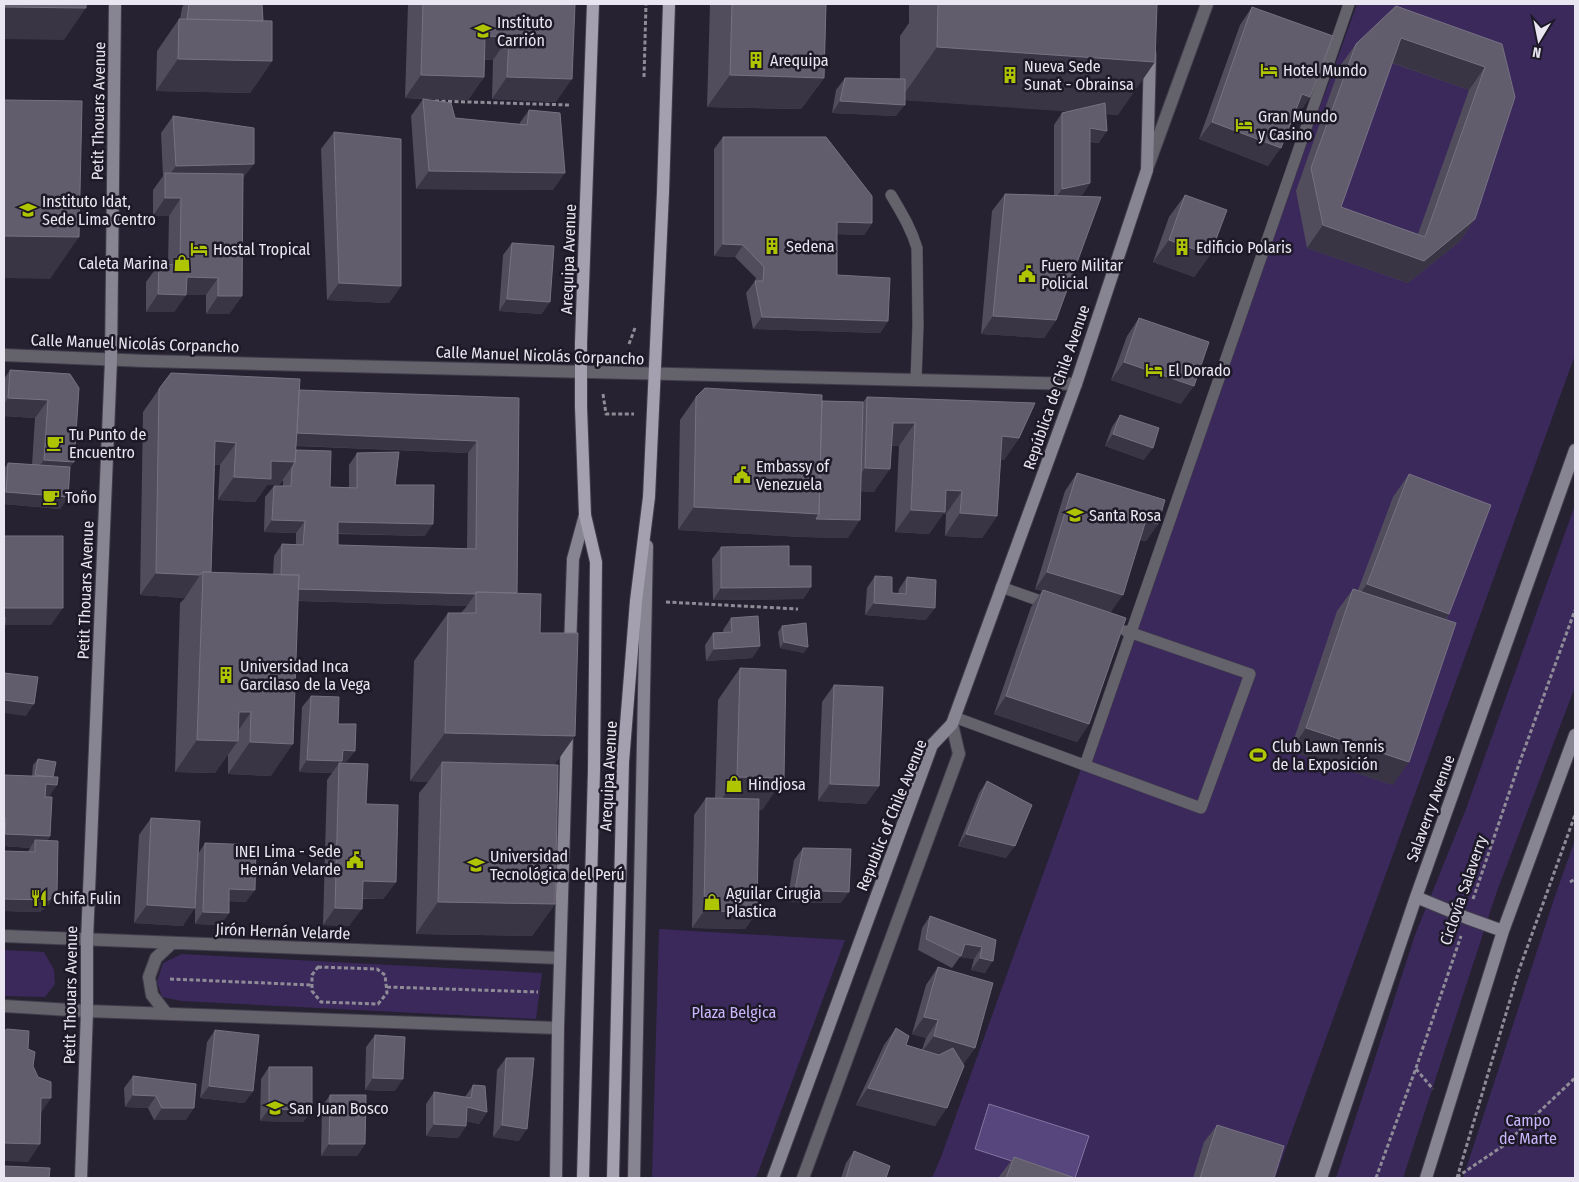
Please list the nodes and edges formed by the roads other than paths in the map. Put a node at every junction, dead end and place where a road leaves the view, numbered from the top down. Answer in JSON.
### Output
{"nodes":[{"id":1,"x":115,"y":4,"type":"edge"},
{"id":2,"x":593,"y":4,"type":"edge"},
{"id":3,"x":669,"y":4,"type":"edge"},
{"id":4,"x":1207,"y":4,"type":"edge"},
{"id":5,"x":1349,"y":4,"type":"edge"},
{"id":6,"x":1150,"y":43,"type":"edge"},
{"id":7,"x":1147,"y":170,"type":"junction"},
{"id":8,"x":891,"y":195,"type":"dead end"},
{"id":9,"x":4,"y":355,"type":"edge"},
{"id":10,"x":111,"y":360,"type":"junction"},
{"id":11,"x":581,"y":372,"type":"junction"},
{"id":12,"x":654,"y":374,"type":"junction"},
{"id":13,"x":916,"y":380,"type":"junction"},
{"id":14,"x":1076,"y":384,"type":"junction"},
{"id":15,"x":1575,"y":450,"type":"edge"},
{"id":16,"x":649,"y":497,"type":"junction"},
{"id":17,"x":585,"y":515,"type":"junction"},
{"id":18,"x":1001,"y":587,"type":"junction"},
{"id":19,"x":1056,"y":606,"type":"edge"},
{"id":20,"x":1116,"y":627,"type":"edge"},
{"id":21,"x":1131,"y":632,"type":"junction"},
{"id":22,"x":569,"y":664,"type":"edge"},
{"id":23,"x":953,"y":720,"type":"junction"},
{"id":24,"x":567,"y":723,"type":"edge"},
{"id":25,"x":1575,"y":736,"type":"edge"},
{"id":26,"x":1085,"y":765,"type":"junction"},
{"id":27,"x":1416,"y":897,"type":"junction"},
{"id":28,"x":1504,"y":931,"type":"junction"},
{"id":29,"x":4,"y":936,"type":"edge"},
{"id":30,"x":86,"y":940,"type":"junction"},
{"id":31,"x":172,"y":943,"type":"junction"},
{"id":32,"x":560,"y":958,"type":"junction"},
{"id":33,"x":4,"y":1006,"type":"edge"},
{"id":34,"x":87,"y":1011,"type":"junction"},
{"id":35,"x":166,"y":1014,"type":"junction"},
{"id":36,"x":558,"y":1028,"type":"junction"},
{"id":37,"x":81,"y":1178,"type":"edge"},
{"id":38,"x":556,"y":1178,"type":"edge"},
{"id":39,"x":583,"y":1178,"type":"edge"},
{"id":40,"x":613,"y":1178,"type":"edge"},
{"id":41,"x":634,"y":1178,"type":"edge"},
{"id":42,"x":773,"y":1178,"type":"edge"},
{"id":43,"x":803,"y":1178,"type":"edge"},
{"id":44,"x":1321,"y":1178,"type":"edge"},
{"id":45,"x":1426,"y":1178,"type":"edge"}],
"edges":[{"from":1,"to":10,"type":"main road","name":"Petit Thouars Avenue"},
{"from":2,"to":11,"type":"main road","name":"Arequipa Avenue"},
{"from":3,"to":12,"type":"main road","name":"Arequipa Avenue"},
{"from":4,"to":7,"type":"street","name":"República de Chile Avenue"},
{"from":5,"to":21,"type":"lane"},
{"from":6,"to":7,"type":"main road"},
{"from":7,"to":14,"type":"main road","name":"República de Chile Avenue"},
{"from":8,"to":13,"type":"lane"},
{"from":9,"to":10,"type":"street","name":"Calle Manuel Nicolás Corpancho"},
{"from":10,"to":11,"type":"street","name":"Calle Manuel Nicolás Corpancho"},
{"from":10,"to":30,"type":"main road","name":"Petit Thouars Avenue"},
{"from":11,"to":12,"type":"street","name":"Calle Manuel Nicolás Corpancho"},
{"from":11,"to":17,"type":"main road","name":"Arequipa Avenue"},
{"from":12,"to":13,"type":"street","name":"Calle Manuel Nicolás Corpancho"},
{"from":12,"to":16,"type":"main road","name":"Arequipa Avenue"},
{"from":13,"to":14,"type":"street","name":"Calle Manuel Nicolás Corpancho"},
{"from":14,"to":18,"type":"main road","name":"República de Chile Avenue"},
{"from":15,"to":27,"type":"main road","name":"Salaverry Avenue"},
{"from":16,"to":40,"type":"main road","name":"Arequipa Avenue"},
{"from":16,"to":41,"type":"main road","name":"Arequipa Avenue"},
{"from":17,"to":22,"type":"main road","name":"Arequipa Avenue"},
{"from":17,"to":39,"type":"main road","name":"Arequipa Avenue"},
{"from":18,"to":19,"type":"lane"},
{"from":18,"to":23,"type":"main road","name":"República de Chile Avenue"},
{"from":20,"to":21,"type":"lane"},
{"from":21,"to":26,"type":"lane"},
{"from":21,"to":26,"type":"lane"},
{"from":23,"to":26,"type":"lane"},
{"from":23,"to":42,"type":"main road","name":"Republic of Chile Avenue"},
{"from":23,"to":43,"type":"street"},
{"from":24,"to":32,"type":"main road"},
{"from":25,"to":28,"type":"main road"},
{"from":27,"to":28,"type":"main road"},
{"from":27,"to":44,"type":"main road","name":"Salaverry Avenue"},
{"from":28,"to":45,"type":"main road"},
{"from":29,"to":30,"type":"street","name":"Jirón Hernán Velarde"},
{"from":30,"to":31,"type":"street","name":"Jirón Hernán Velarde"},
{"from":30,"to":34,"type":"main road","name":"Petit Thouars Avenue"},
{"from":31,"to":32,"type":"street","name":"Jirón Hernán Velarde"},
{"from":31,"to":35,"type":"street"},
{"from":32,"to":36,"type":"main road"},
{"from":33,"to":34,"type":"street"},
{"from":34,"to":35,"type":"street"},
{"from":34,"to":37,"type":"main road","name":"Petit Thouars Avenue"},
{"from":35,"to":36,"type":"street"},
{"from":36,"to":38,"type":"main road"}]}
